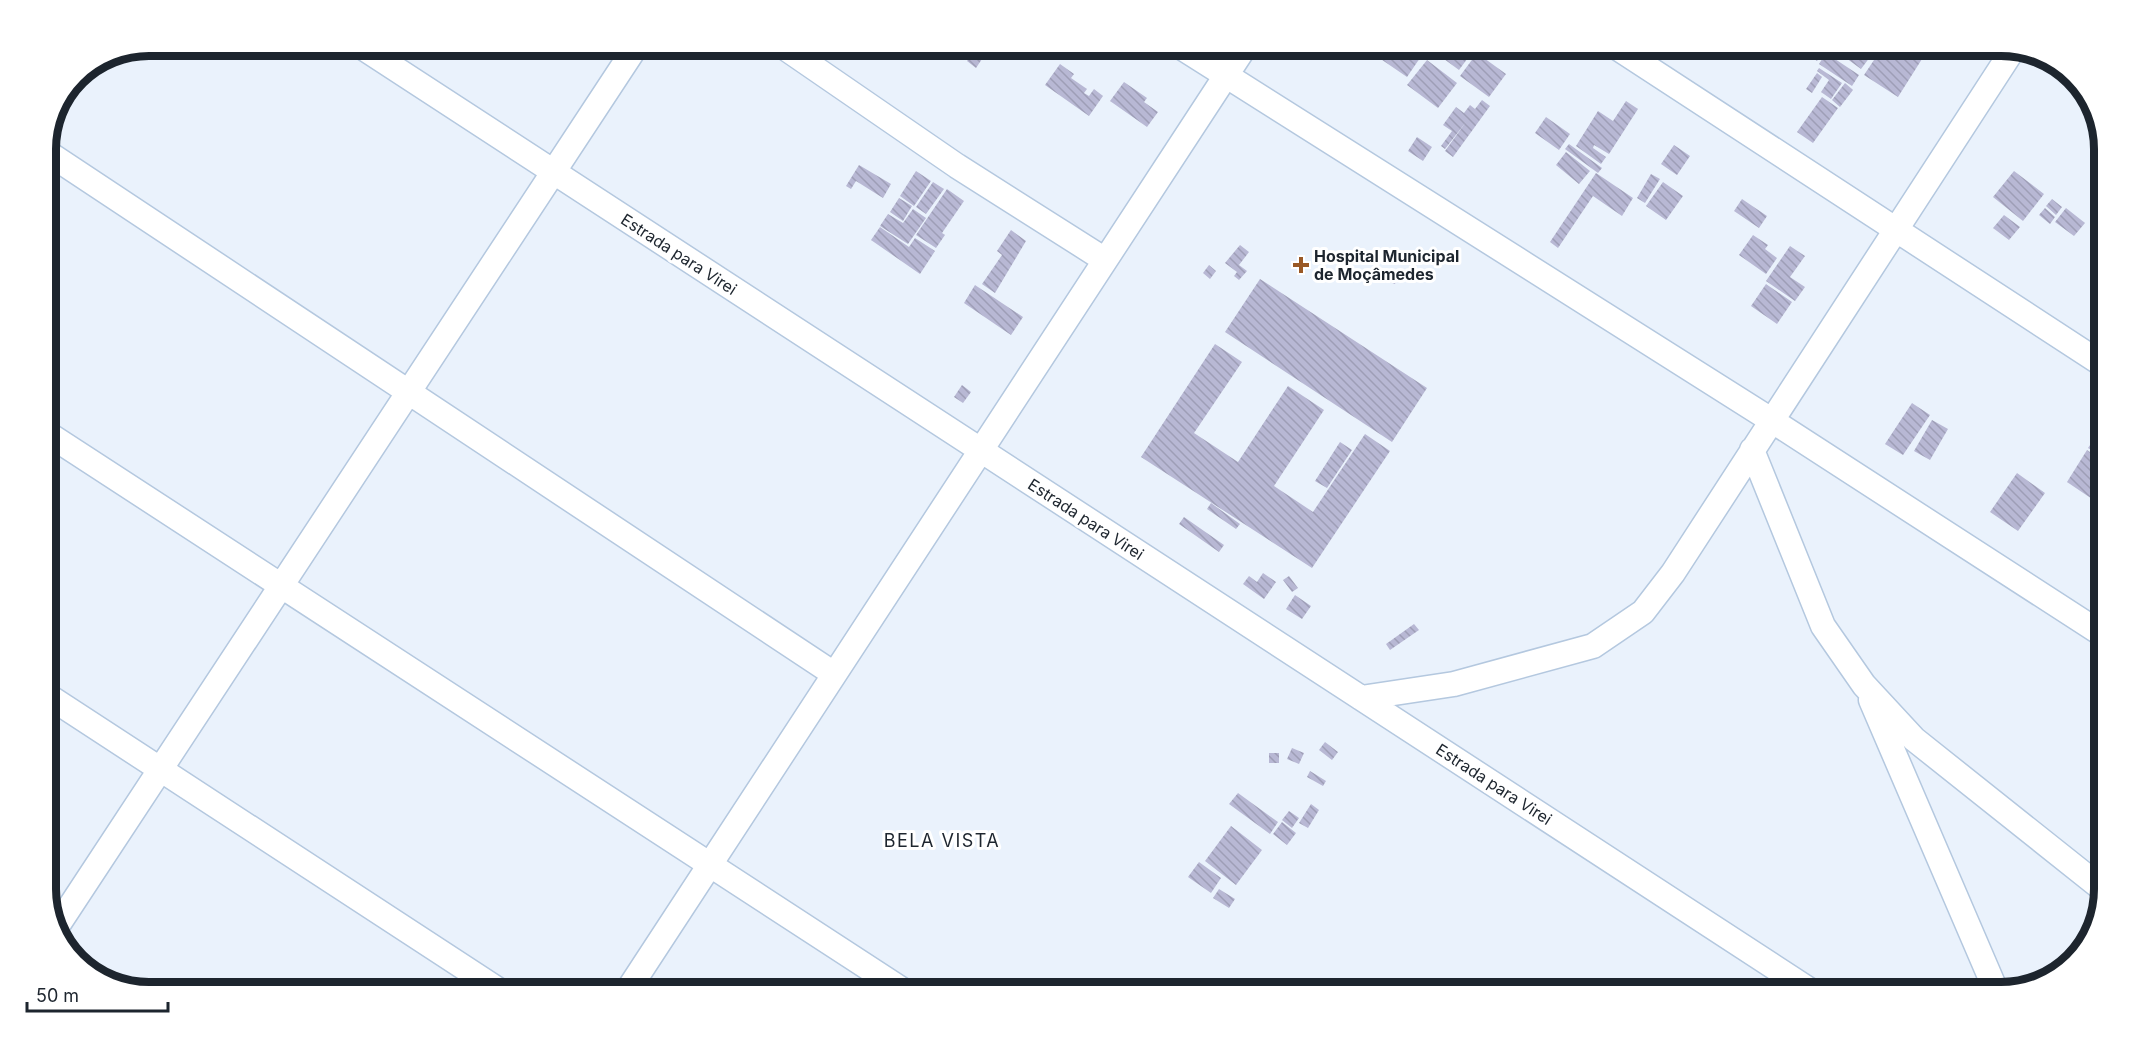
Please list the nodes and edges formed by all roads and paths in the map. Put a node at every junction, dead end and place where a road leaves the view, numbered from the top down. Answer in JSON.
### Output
{"nodes":[{"id":1,"x":376,"y":56,"type":"edge"},
{"id":2,"x":630,"y":56,"type":"edge"},
{"id":3,"x":797,"y":56,"type":"edge"},
{"id":4,"x":1194,"y":56,"type":"edge"},
{"id":5,"x":1238,"y":56,"type":"edge"},
{"id":6,"x":1630,"y":56,"type":"edge"},
{"id":7,"x":2009,"y":56,"type":"edge"},
{"id":8,"x":1225,"y":77,"type":"junction"},
{"id":9,"x":56,"y":159,"type":"edge"},
{"id":10,"x":554,"y":172,"type":"junction"},
{"id":11,"x":1896,"y":229,"type":"junction"},
{"id":12,"x":1105,"y":260,"type":"junction"},
{"id":13,"x":2094,"y":359,"type":"edge"},
{"id":14,"x":409,"y":392,"type":"junction"},
{"id":15,"x":1771,"y":420,"type":"junction"},
{"id":16,"x":56,"y":439,"type":"edge"},
{"id":17,"x":981,"y":450,"type":"junction"},
{"id":18,"x":1752,"y":450,"type":"junction"},
{"id":19,"x":281,"y":586,"type":"junction"},
{"id":20,"x":2094,"y":629,"type":"edge"},
{"id":21,"x":834,"y":674,"type":"junction"},
{"id":22,"x":1864,"y":685,"type":"junction"},
{"id":23,"x":1361,"y":698,"type":"junction"},
{"id":24,"x":56,"y":701,"type":"edge"},
{"id":25,"x":160,"y":769,"type":"junction"},
{"id":26,"x":710,"y":865,"type":"junction"},
{"id":27,"x":2094,"y":882,"type":"edge"},
{"id":28,"x":61,"y":921,"type":"edge"},
{"id":29,"x":486,"y":982,"type":"edge"},
{"id":30,"x":633,"y":982,"type":"edge"},
{"id":31,"x":890,"y":982,"type":"edge"},
{"id":32,"x":1797,"y":982,"type":"edge"},
{"id":33,"x":1992,"y":982,"type":"edge"}],
"edges":[{"from":1,"to":10,"type":"street","name":"Estrada para Virei"},
{"from":2,"to":10,"type":"street"},
{"from":3,"to":12,"type":"street"},
{"from":4,"to":8,"type":"street"},
{"from":5,"to":8,"type":"street"},
{"from":6,"to":11,"type":"street"},
{"from":7,"to":11,"type":"street"},
{"from":8,"to":12,"type":"street"},
{"from":8,"to":15,"type":"street"},
{"from":9,"to":14,"type":"street"},
{"from":10,"to":14,"type":"street"},
{"from":10,"to":17,"type":"street","name":"Estrada para Virei"},
{"from":11,"to":13,"type":"street"},
{"from":11,"to":15,"type":"street"},
{"from":12,"to":17,"type":"street"},
{"from":14,"to":19,"type":"street"},
{"from":14,"to":21,"type":"street"},
{"from":15,"to":18,"type":"street"},
{"from":15,"to":20,"type":"street"},
{"from":16,"to":19,"type":"street"},
{"from":17,"to":21,"type":"street"},
{"from":17,"to":23,"type":"street","name":"Estrada para Virei"},
{"from":18,"to":22,"type":"street"},
{"from":18,"to":23,"type":"street"},
{"from":19,"to":25,"type":"street"},
{"from":19,"to":26,"type":"street"},
{"from":21,"to":26,"type":"street"},
{"from":22,"to":27,"type":"street"},
{"from":22,"to":33,"type":"street"},
{"from":23,"to":32,"type":"street","name":"Estrada para Virei"},
{"from":24,"to":25,"type":"street"},
{"from":25,"to":28,"type":"street"},
{"from":25,"to":29,"type":"street"},
{"from":26,"to":30,"type":"street"},
{"from":26,"to":31,"type":"street"}]}
